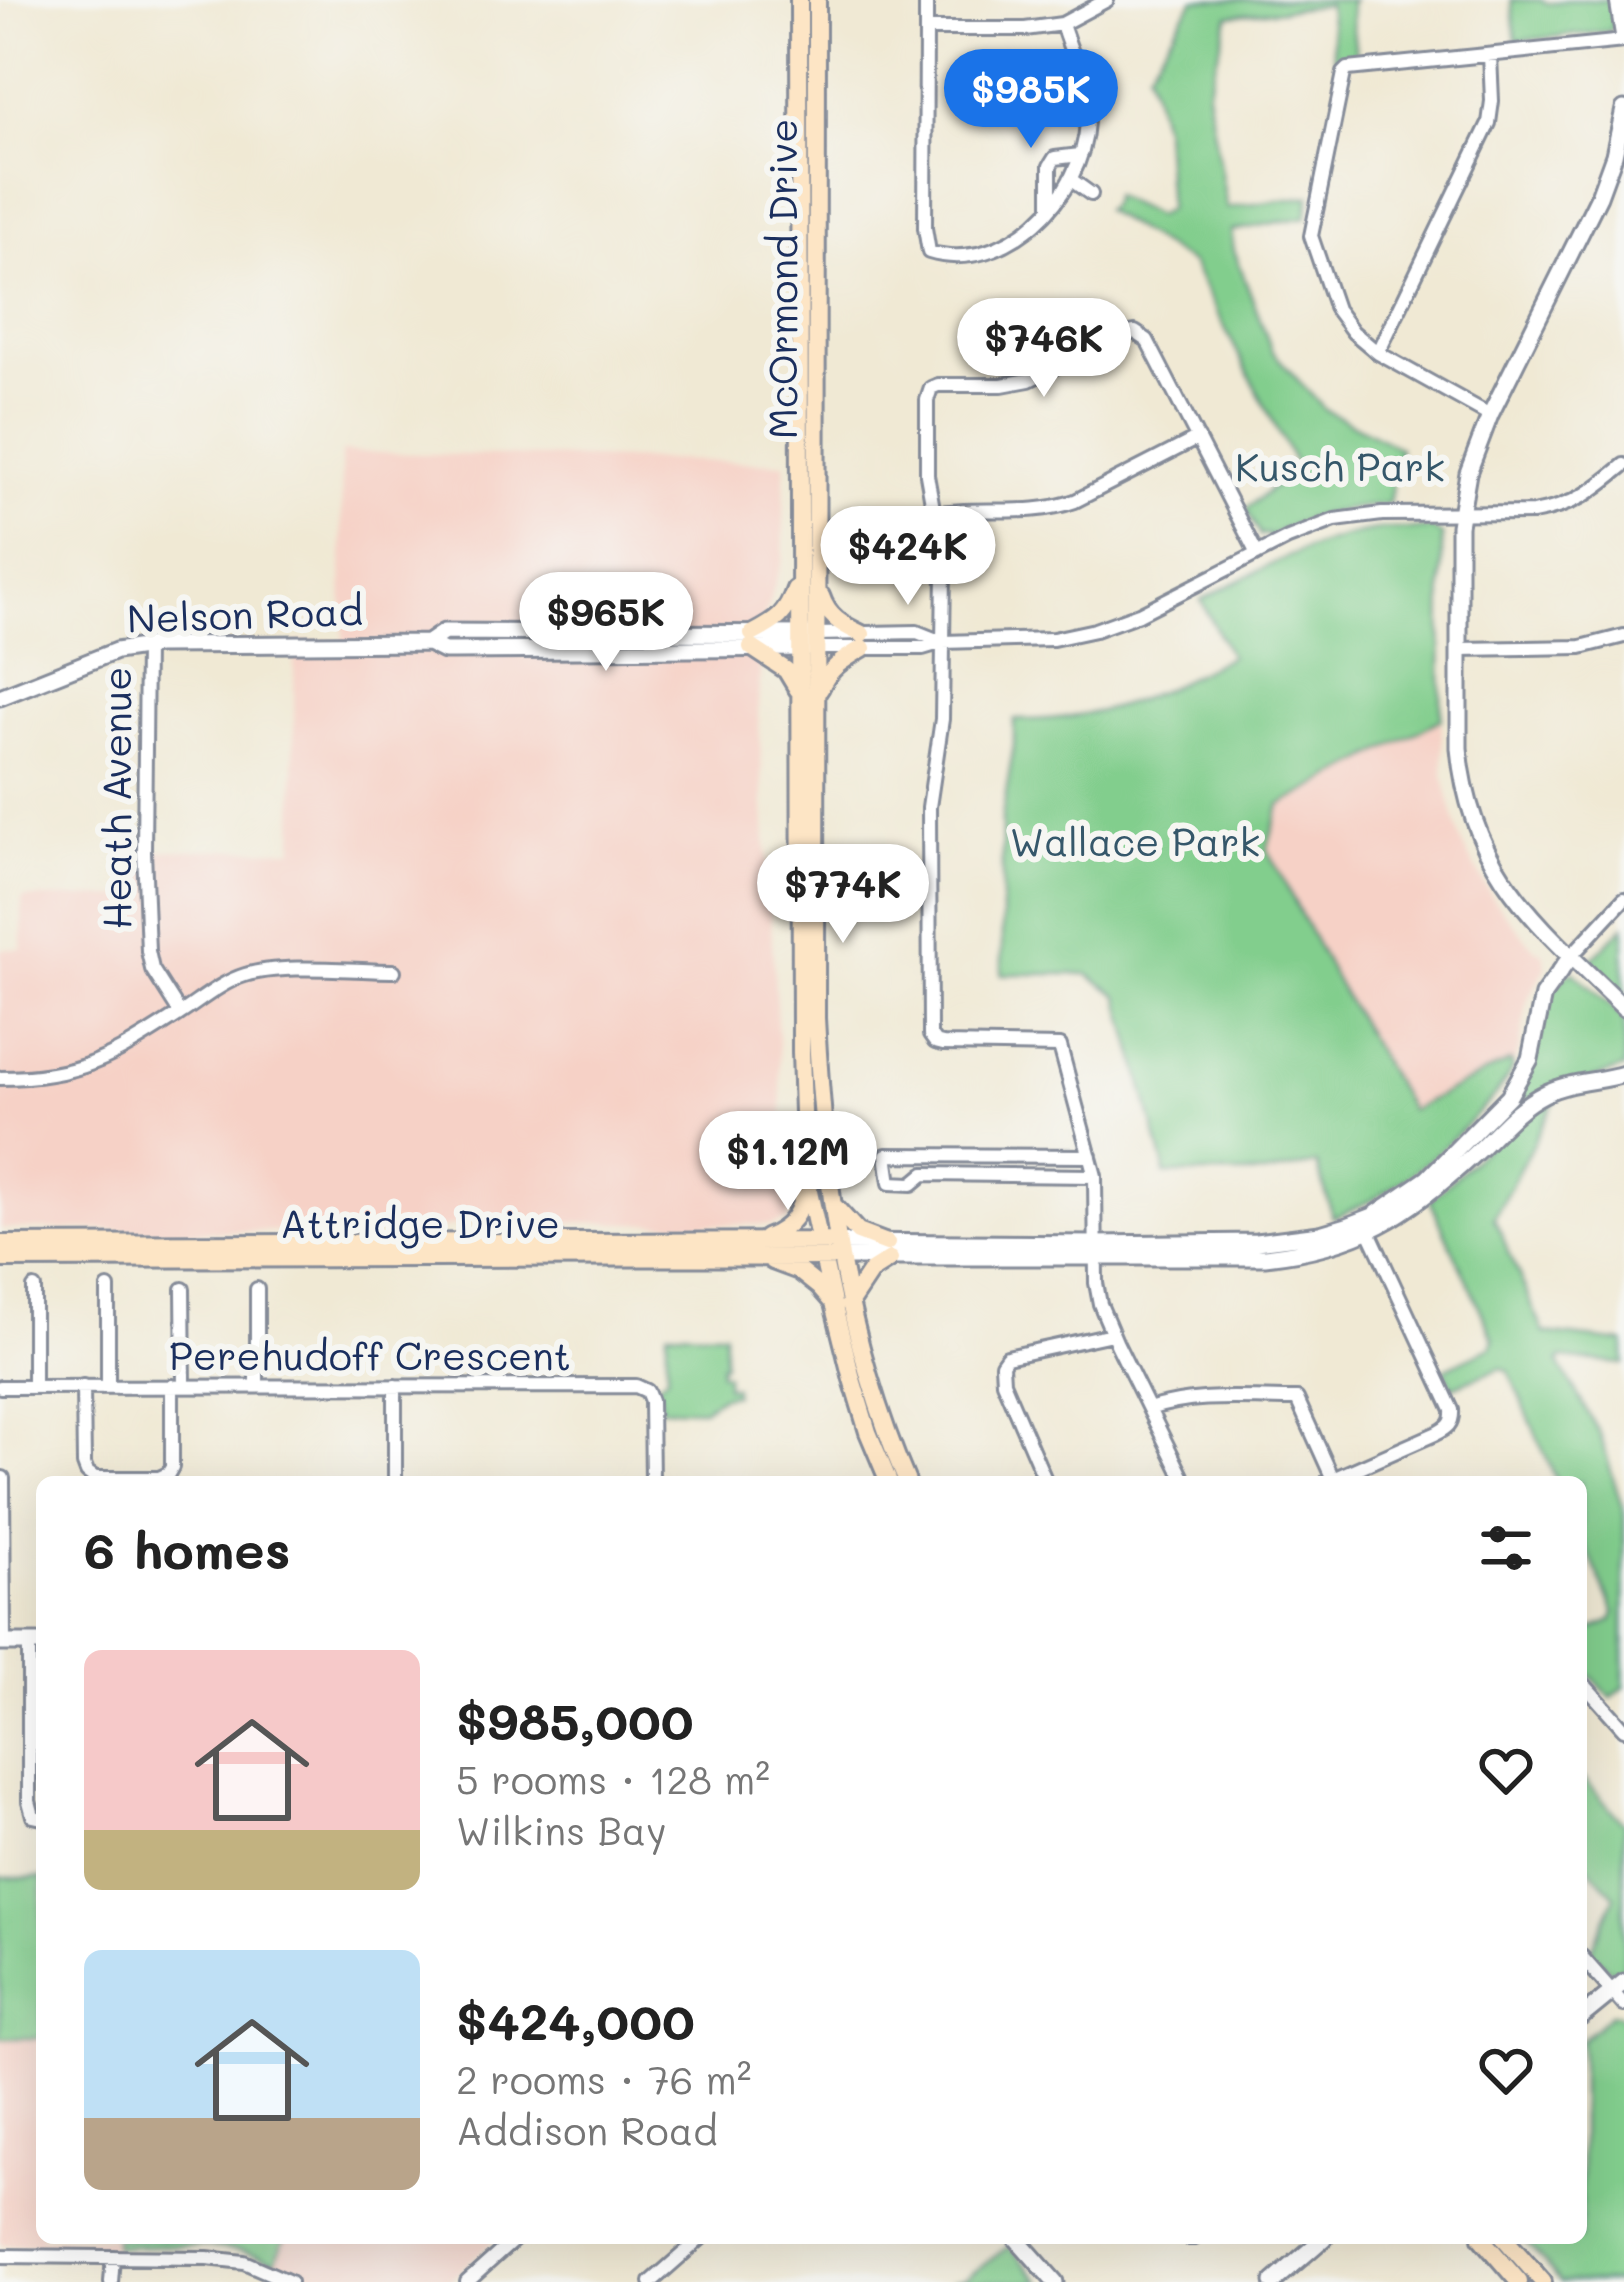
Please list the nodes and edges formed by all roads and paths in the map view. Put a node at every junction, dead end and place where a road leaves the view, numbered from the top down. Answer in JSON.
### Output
{"nodes":[{"id":1,"x":799,"y":0,"type":"edge"},
{"id":2,"x":817,"y":0,"type":"edge"},
{"id":3,"x":926,"y":0,"type":"edge"},
{"id":4,"x":1107,"y":0,"type":"edge"},
{"id":5,"x":1618,"y":0,"type":"edge"},
{"id":6,"x":1062,"y":24,"type":"junction"},
{"id":7,"x":926,"y":29,"type":"junction"},
{"id":8,"x":1624,"y":39,"type":"edge"},
{"id":9,"x":1490,"y":55,"type":"junction"},
{"id":10,"x":1624,"y":109,"type":"edge"},
{"id":11,"x":1080,"y":155,"type":"junction"},
{"id":12,"x":1619,"y":157,"type":"edge"},
{"id":13,"x":1070,"y":179,"type":"junction"},
{"id":14,"x":1091,"y":194,"type":"dead end"},
{"id":15,"x":1050,"y":207,"type":"junction"},
{"id":16,"x":1378,"y":353,"type":"junction"},
{"id":17,"x":1490,"y":415,"type":"junction"},
{"id":18,"x":1198,"y":438,"type":"junction"},
{"id":19,"x":1624,"y":465,"type":"edge"},
{"id":20,"x":934,"y":514,"type":"junction"},
{"id":21,"x":1460,"y":514,"type":"junction"},
{"id":22,"x":1257,"y":554,"type":"junction"},
{"id":23,"x":808,"y":578,"type":"junction"},
{"id":24,"x":1624,"y":636,"type":"edge"},
{"id":25,"x":752,"y":640,"type":"junction"},
{"id":26,"x":808,"y":641,"type":"junction"},
{"id":27,"x":862,"y":641,"type":"junction"},
{"id":28,"x":943,"y":642,"type":"junction"},
{"id":29,"x":146,"y":646,"type":"junction"},
{"id":30,"x":1460,"y":649,"type":"junction"},
{"id":31,"x":809,"y":696,"type":"junction"},
{"id":32,"x":0,"y":698,"type":"edge"},
{"id":33,"x":1624,"y":899,"type":"edge"},
{"id":34,"x":801,"y":917,"type":"junction"},
{"id":35,"x":817,"y":943,"type":"junction"},
{"id":36,"x":1571,"y":956,"type":"junction"},
{"id":37,"x":394,"y":971,"type":"dead end"},
{"id":38,"x":1624,"y":1008,"type":"edge"},
{"id":39,"x":180,"y":1013,"type":"junction"},
{"id":40,"x":1624,"y":1074,"type":"edge"},
{"id":41,"x":0,"y":1078,"type":"edge"},
{"id":42,"x":1090,"y":1156,"type":"junction"},
{"id":43,"x":805,"y":1173,"type":"junction"},
{"id":44,"x":1095,"y":1176,"type":"junction"},
{"id":45,"x":830,"y":1199,"type":"junction"},
{"id":46,"x":1366,"y":1226,"type":"junction"},
{"id":47,"x":0,"y":1244,"type":"edge"},
{"id":48,"x":830,"y":1249,"type":"junction"},
{"id":49,"x":760,"y":1250,"type":"junction"},
{"id":50,"x":888,"y":1251,"type":"junction"},
{"id":51,"x":1095,"y":1251,"type":"junction"},
{"id":52,"x":0,"y":1259,"type":"edge"},
{"id":53,"x":34,"y":1288,"type":"dead end"},
{"id":54,"x":108,"y":1288,"type":"dead end"},
{"id":55,"x":183,"y":1288,"type":"dead end"},
{"id":56,"x":257,"y":1289,"type":"dead end"},
{"id":57,"x":841,"y":1304,"type":"junction"},
{"id":58,"x":1112,"y":1334,"type":"junction"},
{"id":59,"x":83,"y":1386,"type":"junction"},
{"id":60,"x":108,"y":1386,"type":"junction"},
{"id":61,"x":178,"y":1386,"type":"junction"},
{"id":62,"x":257,"y":1386,"type":"junction"},
{"id":63,"x":394,"y":1386,"type":"junction"},
{"id":64,"x":0,"y":1387,"type":"edge"},
{"id":65,"x":34,"y":1387,"type":"junction"},
{"id":66,"x":1149,"y":1409,"type":"junction"},
{"id":67,"x":92,"y":1476,"type":"edge"},
{"id":68,"x":163,"y":1476,"type":"edge"},
{"id":69,"x":394,"y":1476,"type":"edge"},
{"id":70,"x":652,"y":1476,"type":"edge"},
{"id":71,"x":886,"y":1476,"type":"edge"},
{"id":72,"x":904,"y":1476,"type":"edge"},
{"id":73,"x":1043,"y":1476,"type":"edge"},
{"id":74,"x":1182,"y":1476,"type":"edge"},
{"id":75,"x":1327,"y":1476,"type":"edge"},
{"id":76,"x":1338,"y":1476,"type":"edge"},
{"id":77,"x":3,"y":1478,"type":"dead end"},
{"id":78,"x":2,"y":1504,"type":"edge"},
{"id":79,"x":2,"y":1576,"type":"edge"},
{"id":80,"x":2,"y":1643,"type":"edge"},
{"id":81,"x":36,"y":1643,"type":"edge"},
{"id":82,"x":1587,"y":1688,"type":"edge"},
{"id":83,"x":1624,"y":1730,"type":"edge"},
{"id":84,"x":36,"y":1817,"type":"edge"},
{"id":85,"x":1587,"y":1963,"type":"edge"},
{"id":86,"x":1620,"y":1993,"type":"edge"},
{"id":87,"x":1587,"y":2015,"type":"edge"},
{"id":88,"x":510,"y":2244,"type":"edge"},
{"id":89,"x":694,"y":2244,"type":"edge"},
{"id":90,"x":1021,"y":2244,"type":"edge"},
{"id":91,"x":1317,"y":2244,"type":"edge"},
{"id":92,"x":1330,"y":2244,"type":"edge"},
{"id":93,"x":1486,"y":2244,"type":"edge"},
{"id":94,"x":1509,"y":2244,"type":"edge"},
{"id":95,"x":0,"y":2256,"type":"edge"},
{"id":96,"x":112,"y":2257,"type":"junction"},
{"id":97,"x":477,"y":2279,"type":"edge"},
{"id":98,"x":111,"y":2282,"type":"edge"},
{"id":99,"x":290,"y":2282,"type":"edge"},
{"id":100,"x":651,"y":2282,"type":"edge"},
{"id":101,"x":1055,"y":2282,"type":"edge"},
{"id":102,"x":1274,"y":2282,"type":"edge"},
{"id":103,"x":1289,"y":2282,"type":"edge"},
{"id":104,"x":1519,"y":2282,"type":"edge"},
{"id":105,"x":1543,"y":2282,"type":"edge"}],
"edges":[{"from":1,"to":23,"type":"main road","name":"McOrmond Drive"},
{"from":2,"to":23,"type":"main road","name":"McOrmond Drive"},
{"from":3,"to":7,"type":"street"},
{"from":4,"to":6,"type":"street"},
{"from":5,"to":8,"type":"street"},
{"from":6,"to":7,"type":"street"},
{"from":6,"to":11,"type":"street"},
{"from":7,"to":15,"type":"street"},
{"from":8,"to":9,"type":"street"},
{"from":9,"to":16,"type":"street"},
{"from":9,"to":16,"type":"street"},
{"from":10,"to":12,"type":"street"},
{"from":11,"to":13,"type":"street"},
{"from":11,"to":15,"type":"street"},
{"from":12,"to":17,"type":"street"},
{"from":13,"to":14,"type":"street"},
{"from":13,"to":15,"type":"street"},
{"from":16,"to":17,"type":"street"},
{"from":17,"to":21,"type":"street"},
{"from":18,"to":20,"type":"street"},
{"from":18,"to":20,"type":"street"},
{"from":18,"to":22,"type":"street"},
{"from":19,"to":21,"type":"street"},
{"from":20,"to":28,"type":"street"},
{"from":21,"to":22,"type":"street"},
{"from":21,"to":30,"type":"street"},
{"from":22,"to":28,"type":"street"},
{"from":23,"to":25,"type":"main road"},
{"from":23,"to":26,"type":"main road","name":"McOrmond Drive"},
{"from":23,"to":27,"type":"main road"},
{"from":24,"to":30,"type":"street"},
{"from":25,"to":26,"type":"street","name":"Nelson Road"},
{"from":25,"to":29,"type":"street","name":"Nelson Road"},
{"from":25,"to":31,"type":"main road"},
{"from":26,"to":27,"type":"street"},
{"from":26,"to":31,"type":"main road","name":"McOrmond Drive"},
{"from":27,"to":28,"type":"street"},
{"from":27,"to":31,"type":"main road"},
{"from":28,"to":42,"type":"street"},
{"from":29,"to":32,"type":"street","name":"Nelson Road"},
{"from":29,"to":39,"type":"street","name":"Heath Avenue"},
{"from":30,"to":36,"type":"street"},
{"from":31,"to":34,"type":"main road","name":"McOrmond Drive"},
{"from":31,"to":35,"type":"main road","name":"McOrmond Drive"},
{"from":33,"to":36,"type":"street"},
{"from":34,"to":35,"type":"main road"},
{"from":34,"to":43,"type":"main road","name":"McOrmond Drive"},
{"from":35,"to":45,"type":"main road","name":"McOrmond Drive"},
{"from":36,"to":38,"type":"street"},
{"from":36,"to":46,"type":"street"},
{"from":37,"to":39,"type":"street"},
{"from":39,"to":41,"type":"street"},
{"from":40,"to":46,"type":"street"},
{"from":42,"to":44,"type":"street"},
{"from":42,"to":44,"type":"street"},
{"from":43,"to":48,"type":"main road","name":"McOrmond Drive"},
{"from":43,"to":49,"type":"main road"},
{"from":44,"to":51,"type":"street"},
{"from":45,"to":48,"type":"main road","name":"McOrmond Drive"},
{"from":45,"to":50,"type":"main road"},
{"from":46,"to":51,"type":"street"},
{"from":46,"to":76,"type":"street"},
{"from":47,"to":49,"type":"main road","name":"Attridge Drive"},
{"from":48,"to":49,"type":"main road","name":"Attridge Drive"},
{"from":48,"to":50,"type":"street"},
{"from":48,"to":57,"type":"main road","name":"McOrmond Drive"},
{"from":49,"to":52,"type":"main road","name":"Attridge Drive"},
{"from":49,"to":57,"type":"main road"},
{"from":50,"to":51,"type":"street"},
{"from":50,"to":57,"type":"main road"},
{"from":51,"to":58,"type":"street"},
{"from":53,"to":65,"type":"street"},
{"from":54,"to":60,"type":"street"},
{"from":55,"to":61,"type":"street"},
{"from":56,"to":62,"type":"street"},
{"from":57,"to":71,"type":"main road","name":"McOrmond Drive"},
{"from":57,"to":72,"type":"main road","name":"McOrmond Drive"},
{"from":58,"to":66,"type":"street"},
{"from":58,"to":73,"type":"street"},
{"from":59,"to":60,"type":"street","name":"Perehudoff Crescent"},
{"from":59,"to":65,"type":"street","name":"Perehudoff Crescent"},
{"from":59,"to":67,"type":"street"},
{"from":60,"to":61,"type":"street","name":"Perehudoff Crescent"},
{"from":61,"to":62,"type":"street","name":"Perehudoff Crescent"},
{"from":61,"to":68,"type":"street"},
{"from":62,"to":63,"type":"street","name":"Perehudoff Crescent"},
{"from":63,"to":69,"type":"street"},
{"from":63,"to":70,"type":"street","name":"Perehudoff Crescent"},
{"from":64,"to":65,"type":"street","name":"Perehudoff Crescent"},
{"from":66,"to":74,"type":"street"},
{"from":66,"to":75,"type":"street"},
{"from":77,"to":78,"type":"street"},
{"from":78,"to":79,"type":"street"},
{"from":79,"to":80,"type":"street"},
{"from":80,"to":81,"type":"street"},
{"from":81,"to":84,"type":"street"},
{"from":82,"to":83,"type":"street"},
{"from":85,"to":86,"type":"street"},
{"from":86,"to":87,"type":"street"},
{"from":88,"to":97,"type":"street"},
{"from":89,"to":100,"type":"street"},
{"from":90,"to":101,"type":"street"},
{"from":91,"to":102,"type":"street"},
{"from":92,"to":103,"type":"street"},
{"from":93,"to":104,"type":"main road"},
{"from":94,"to":105,"type":"main road"},
{"from":95,"to":96,"type":"street"},
{"from":96,"to":98,"type":"street"},
{"from":96,"to":99,"type":"street"}]}
